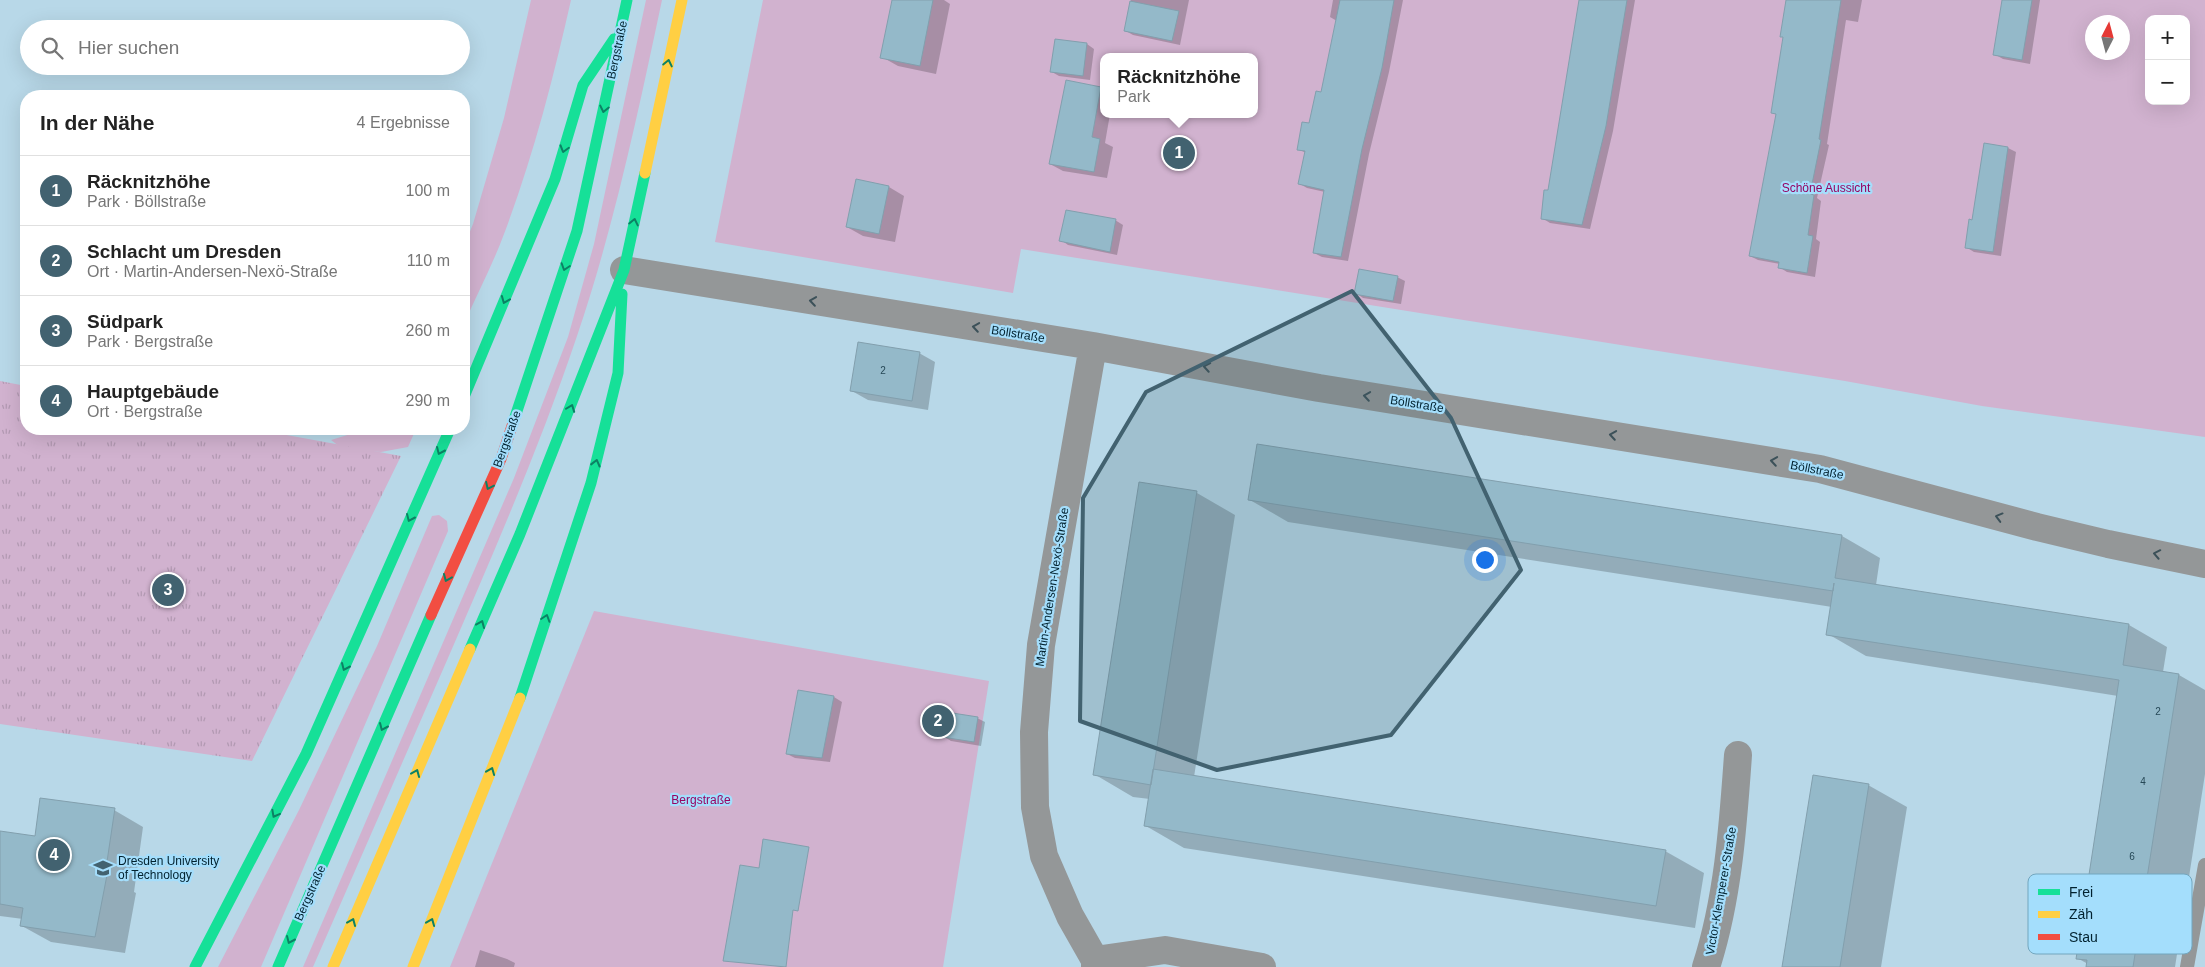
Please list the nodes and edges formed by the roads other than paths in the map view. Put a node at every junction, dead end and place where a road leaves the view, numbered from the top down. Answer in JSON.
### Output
{"nodes":[{"id":1,"x":627,"y":0,"type":"edge"},
{"id":2,"x":682,"y":0,"type":"edge"},
{"id":3,"x":622,"y":27,"type":"junction"},
{"id":4,"x":624,"y":270,"type":"junction"},
{"id":5,"x":1093,"y":346,"type":"junction"},
{"id":6,"x":470,"y":382,"type":"edge"},
{"id":7,"x":447,"y":435,"type":"edge"},
{"id":8,"x":2205,"y":564,"type":"edge"},
{"id":9,"x":1738,"y":755,"type":"dead end"},
{"id":10,"x":2205,"y":865,"type":"edge"},
{"id":11,"x":2192,"y":939,"type":"edge"},
{"id":12,"x":2189,"y":954,"type":"edge"},
{"id":13,"x":1095,"y":963,"type":"edge"},
{"id":14,"x":195,"y":967,"type":"edge"},
{"id":15,"x":278,"y":967,"type":"edge"},
{"id":16,"x":333,"y":967,"type":"edge"},
{"id":17,"x":413,"y":967,"type":"edge"},
{"id":18,"x":1262,"y":967,"type":"edge"},
{"id":19,"x":1706,"y":967,"type":"edge"},
{"id":20,"x":2187,"y":967,"type":"edge"}],
"edges":[{"from":1,"to":3,"type":"main road","name":"Bergstraße"},
{"from":4,"to":2,"type":"main road","one_way":true},
{"from":3,"to":6,"type":"main road","one_way":true},
{"from":3,"to":15,"type":"main road","name":"Bergstraße","one_way":true},
{"from":5,"to":4,"type":"street","name":"Böllstraße","one_way":true},
{"from":16,"to":4,"type":"main road","one_way":true},
{"from":17,"to":4,"type":"main road","one_way":true},
{"from":8,"to":5,"type":"street","name":"Böllstraße","one_way":true},
{"from":5,"to":13,"type":"street","name":"Martin-Andersen-Nexö-Straße"},
{"from":7,"to":14,"type":"main road","one_way":true},
{"from":9,"to":19,"type":"street","name":"Victor-Klemperer-Straße"},
{"from":10,"to":11,"type":"lane"},
{"from":12,"to":20,"type":"lane"},
{"from":13,"to":18,"type":"street"}]}
